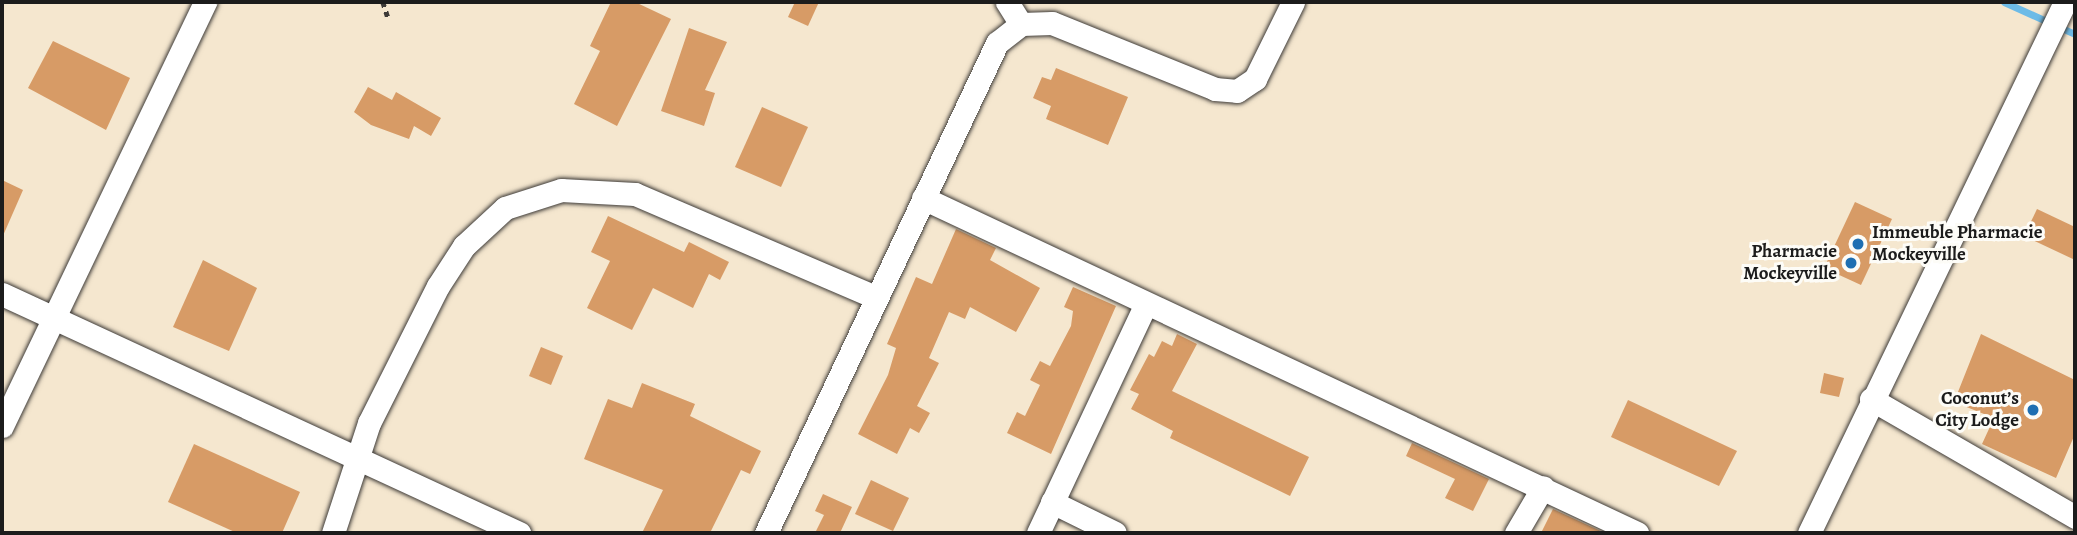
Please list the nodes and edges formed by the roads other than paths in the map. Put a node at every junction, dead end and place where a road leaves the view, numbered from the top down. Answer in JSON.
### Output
{"nodes":[{"id":1,"x":205,"y":2,"type":"edge"},
{"id":2,"x":1007,"y":2,"type":"edge"},
{"id":3,"x":1293,"y":2,"type":"edge"},
{"id":4,"x":2064,"y":2,"type":"edge"},
{"id":5,"x":1021,"y":24,"type":"junction"},
{"id":6,"x":922,"y":198,"type":"junction"},
{"id":7,"x":2,"y":294,"type":"edge"},
{"id":8,"x":875,"y":297,"type":"junction"},
{"id":9,"x":1146,"y":303,"type":"junction"},
{"id":10,"x":51,"y":318,"type":"junction"},
{"id":11,"x":1871,"y":399,"type":"junction"},
{"id":12,"x":2,"y":426,"type":"edge"},
{"id":13,"x":358,"y":458,"type":"junction"},
{"id":14,"x":1544,"y":487,"type":"junction"},
{"id":15,"x":1052,"y":502,"type":"junction"},
{"id":16,"x":2075,"y":517,"type":"edge"},
{"id":17,"x":333,"y":533,"type":"edge"},
{"id":18,"x":519,"y":533,"type":"edge"},
{"id":19,"x":766,"y":533,"type":"edge"},
{"id":20,"x":1038,"y":533,"type":"edge"},
{"id":21,"x":1115,"y":533,"type":"edge"},
{"id":22,"x":1516,"y":533,"type":"edge"},
{"id":23,"x":1637,"y":533,"type":"edge"},
{"id":24,"x":1809,"y":533,"type":"edge"}],
"edges":[{"from":1,"to":10,"type":"street"},
{"from":2,"to":5,"type":"street"},
{"from":3,"to":5,"type":"street"},
{"from":4,"to":11,"type":"street"},
{"from":5,"to":6,"type":"street"},
{"from":6,"to":8,"type":"street"},
{"from":6,"to":9,"type":"street"},
{"from":7,"to":10,"type":"street"},
{"from":8,"to":13,"type":"street"},
{"from":8,"to":19,"type":"street"},
{"from":9,"to":14,"type":"street"},
{"from":9,"to":15,"type":"street"},
{"from":10,"to":12,"type":"street"},
{"from":10,"to":13,"type":"street"},
{"from":11,"to":16,"type":"street"},
{"from":11,"to":24,"type":"street"},
{"from":13,"to":17,"type":"street"},
{"from":13,"to":18,"type":"street"},
{"from":14,"to":22,"type":"street"},
{"from":14,"to":23,"type":"street"},
{"from":15,"to":20,"type":"street"},
{"from":15,"to":21,"type":"street"}]}
